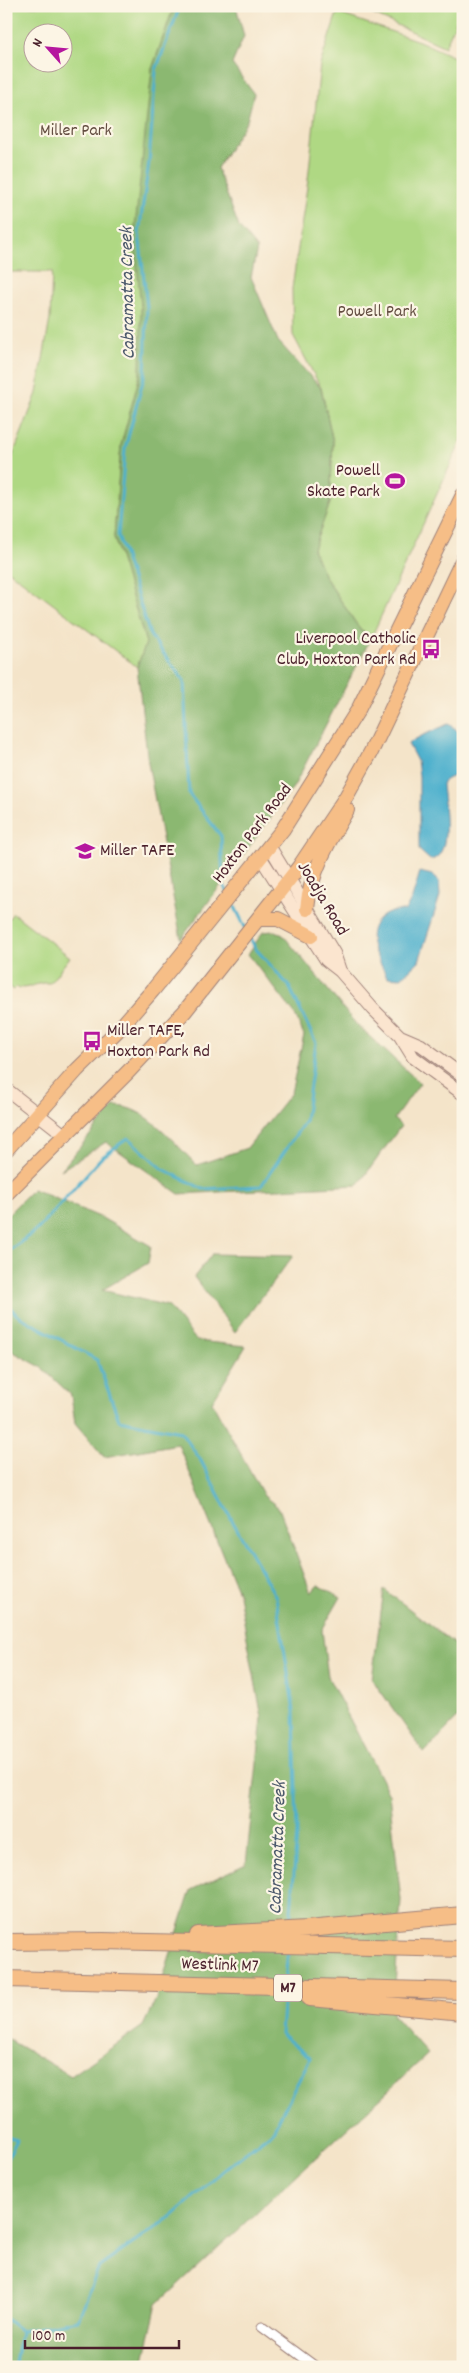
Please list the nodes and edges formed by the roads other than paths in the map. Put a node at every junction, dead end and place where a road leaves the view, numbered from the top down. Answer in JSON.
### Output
{"nodes":[{"id":1,"x":463,"y":495,"type":"edge"},
{"id":2,"x":463,"y":558,"type":"edge"},
{"id":3,"x":371,"y":752,"type":"junction"},
{"id":4,"x":265,"y":853,"type":"junction"},
{"id":5,"x":285,"y":885,"type":"junction"},
{"id":6,"x":307,"y":909,"type":"junction"},
{"id":7,"x":262,"y":918,"type":"junction"},
{"id":8,"x":311,"y":936,"type":"junction"},
{"id":9,"x":340,"y":971,"type":"junction"},
{"id":10,"x":400,"y":1036,"type":"junction"},
{"id":11,"x":463,"y":1076,"type":"edge"},
{"id":12,"x":6,"y":1088,"type":"edge"},
{"id":13,"x":463,"y":1094,"type":"edge"},
{"id":14,"x":40,"y":1114,"type":"junction"},
{"id":15,"x":66,"y":1136,"type":"junction"},
{"id":16,"x":6,"y":1150,"type":"edge"},
{"id":17,"x":6,"y":1194,"type":"edge"},
{"id":18,"x":457,"y":1916,"type":"edge"},
{"id":19,"x":6,"y":1942,"type":"edge"},
{"id":20,"x":103,"y":1942,"type":"junction"},
{"id":21,"x":457,"y":1949,"type":"edge"},
{"id":22,"x":6,"y":1979,"type":"edge"},
{"id":23,"x":181,"y":1985,"type":"junction"},
{"id":24,"x":456,"y":1991,"type":"edge"},
{"id":25,"x":456,"y":2012,"type":"edge"},
{"id":26,"x":262,"y":2327,"type":"dead end"},
{"id":27,"x":316,"y":2367,"type":"edge"}],
"edges":[{"from":1,"to":4,"type":"main road","name":"Hoxton Park Road"},
{"from":2,"to":3,"type":"main road"},
{"from":3,"to":5,"type":"main road"},
{"from":3,"to":6,"type":"main road"},
{"from":4,"to":5,"type":"main road","name":"Joadja Road"},
{"from":4,"to":14,"type":"main road","name":"Hoxton Park Road"},
{"from":5,"to":6,"type":"main road","name":"Joadja Road"},
{"from":5,"to":7,"type":"main road"},
{"from":5,"to":8,"type":"main road","name":"Joadja Road"},
{"from":6,"to":9,"type":"main road","name":"Joadja Road"},
{"from":7,"to":8,"type":"main road"},
{"from":7,"to":15,"type":"main road"},
{"from":8,"to":9,"type":"main road","name":"Joadja Road"},
{"from":9,"to":10,"type":"main road","name":"Joadja Road"},
{"from":10,"to":11,"type":"main road","name":"Joadja Road"},
{"from":10,"to":13,"type":"main road","name":"Joadja Road"},
{"from":12,"to":14,"type":"main road"},
{"from":14,"to":15,"type":"main road"},
{"from":14,"to":16,"type":"main road","name":"Hoxton Park Road"},
{"from":15,"to":17,"type":"main road"},
{"from":18,"to":20,"type":"highway"},
{"from":19,"to":20,"type":"highway","name":"Westlink M7"},
{"from":20,"to":21,"type":"highway","name":"Westlink M7"},
{"from":22,"to":23,"type":"highway","name":"Westlink M7","number":"M7"},
{"from":23,"to":24,"type":"highway","name":"Westlink M7","number":"M7"},
{"from":23,"to":25,"type":"highway"},
{"from":26,"to":27,"type":"street"}]}
